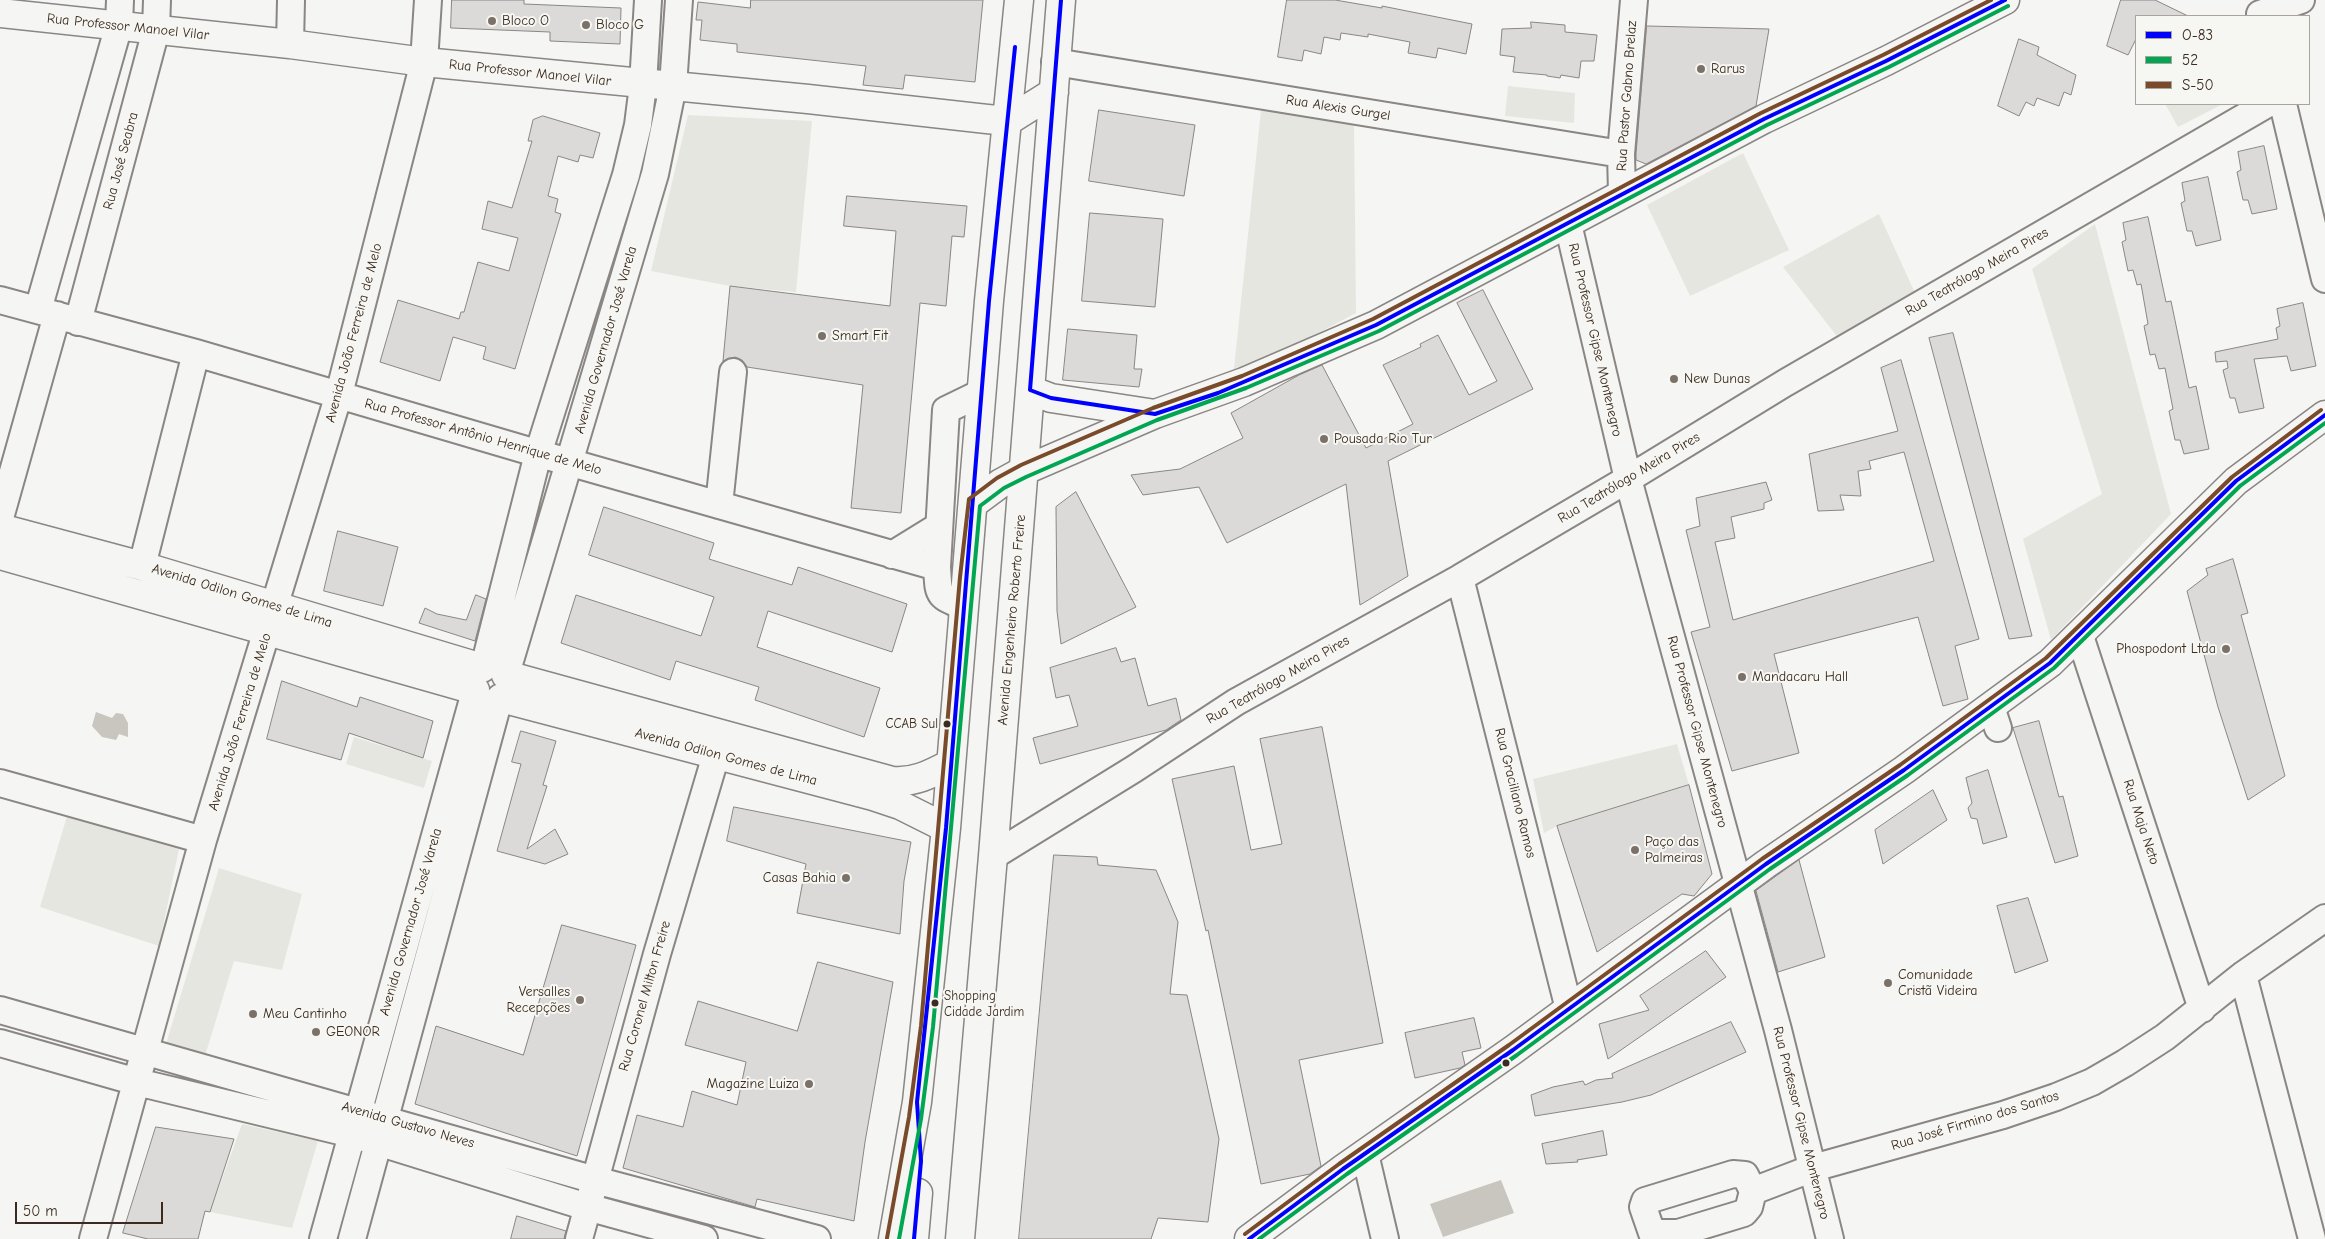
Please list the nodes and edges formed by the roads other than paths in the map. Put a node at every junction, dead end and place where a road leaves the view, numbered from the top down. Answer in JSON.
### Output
{"nodes":[{"id":1,"x":157,"y":0,"type":"edge"},
{"id":2,"x":291,"y":0,"type":"edge"},
{"id":3,"x":428,"y":0,"type":"edge"},
{"id":4,"x":648,"y":0,"type":"edge"},
{"id":5,"x":679,"y":0,"type":"edge"},
{"id":6,"x":1019,"y":0,"type":"edge"},
{"id":7,"x":1061,"y":0,"type":"edge"},
{"id":8,"x":1634,"y":0,"type":"edge"},
{"id":9,"x":2005,"y":0,"type":"edge"},
{"id":10,"x":2301,"y":0,"type":"edge"},
{"id":11,"x":2258,"y":10,"type":"edge"},
{"id":12,"x":0,"y":13,"type":"edge"},
{"id":13,"x":120,"y":13,"type":"edge"},
{"id":14,"x":156,"y":30,"type":"junction"},
{"id":15,"x":290,"y":44,"type":"junction"},
{"id":16,"x":424,"y":62,"type":"junction"},
{"id":17,"x":1055,"y":62,"type":"junction"},
{"id":18,"x":643,"y":85,"type":"junction"},
{"id":19,"x":673,"y":86,"type":"junction"},
{"id":20,"x":1054,"y":92,"type":"junction"},
{"id":21,"x":2265,"y":105,"type":"edge"},
{"id":22,"x":2283,"y":105,"type":"edge"},
{"id":23,"x":1008,"y":121,"type":"junction"},
{"id":24,"x":1622,"y":154,"type":"junction"},
{"id":25,"x":626,"y":175,"type":"junction"},
{"id":26,"x":653,"y":182,"type":"junction"},
{"id":27,"x":1622,"y":193,"type":"junction"},
{"id":28,"x":1568,"y":224,"type":"junction"},
{"id":29,"x":2319,"y":229,"type":"edge"},
{"id":30,"x":2325,"y":279,"type":"edge"},
{"id":31,"x":0,"y":300,"type":"edge"},
{"id":32,"x":57,"y":316,"type":"junction"},
{"id":33,"x":196,"y":353,"type":"junction"},
{"id":34,"x":733,"y":372,"type":"dead end"},
{"id":35,"x":1030,"y":390,"type":"junction"},
{"id":36,"x":981,"y":393,"type":"junction"},
{"id":37,"x":338,"y":394,"type":"junction"},
{"id":38,"x":1155,"y":414,"type":"junction"},
{"id":39,"x":2325,"y":415,"type":"edge"},
{"id":40,"x":538,"y":454,"type":"junction"},
{"id":41,"x":569,"y":463,"type":"junction"},
{"id":42,"x":1023,"y":471,"type":"junction"},
{"id":43,"x":1628,"y":479,"type":"junction"},
{"id":44,"x":974,"y":503,"type":"junction"},
{"id":45,"x":719,"y":505,"type":"junction"},
{"id":46,"x":0,"y":518,"type":"edge"},
{"id":47,"x":939,"y":526,"type":"junction"},
{"id":48,"x":0,"y":528,"type":"edge"},
{"id":49,"x":0,"y":555,"type":"edge"},
{"id":50,"x":892,"y":555,"type":"junction"},
{"id":51,"x":142,"y":566,"type":"junction"},
{"id":52,"x":936,"y":567,"type":"junction"},
{"id":53,"x":1460,"y":578,"type":"junction"},
{"id":54,"x":962,"y":606,"type":"junction"},
{"id":55,"x":272,"y":619,"type":"junction"},
{"id":56,"x":2080,"y":636,"type":"junction"},
{"id":57,"x":491,"y":683,"type":"junction"},
{"id":58,"x":716,"y":755,"type":"junction"},
{"id":59,"x":950,"y":764,"type":"junction"},
{"id":60,"x":0,"y":783,"type":"edge"},
{"id":61,"x":946,"y":828,"type":"junction"},
{"id":62,"x":203,"y":840,"type":"junction"},
{"id":63,"x":993,"y":856,"type":"junction"},
{"id":64,"x":1738,"y":885,"type":"junction"},
{"id":65,"x":2325,"y":918,"type":"edge"},
{"id":66,"x":2243,"y":976,"type":"junction"},
{"id":67,"x":1569,"y":1009,"type":"junction"},
{"id":68,"x":2202,"y":1009,"type":"junction"},
{"id":69,"x":0,"y":1010,"type":"edge"},
{"id":70,"x":0,"y":1043,"type":"edge"},
{"id":71,"x":146,"y":1050,"type":"junction"},
{"id":72,"x":137,"y":1082,"type":"junction"},
{"id":73,"x":918,"y":1102,"type":"junction"},
{"id":74,"x":355,"y":1122,"type":"junction"},
{"id":75,"x":381,"y":1131,"type":"junction"},
{"id":76,"x":1365,"y":1154,"type":"junction"},
{"id":77,"x":1813,"y":1168,"type":"junction"},
{"id":78,"x":594,"y":1180,"type":"junction"},
{"id":79,"x":1753,"y":1191,"type":"dead end"},
{"id":80,"x":587,"y":1207,"type":"junction"},
{"id":81,"x":741,"y":1229,"type":"edge"},
{"id":82,"x":93,"y":1239,"type":"edge"},
{"id":83,"x":323,"y":1239,"type":"edge"},
{"id":84,"x":352,"y":1239,"type":"edge"},
{"id":85,"x":579,"y":1239,"type":"edge"},
{"id":86,"x":704,"y":1239,"type":"edge"},
{"id":87,"x":817,"y":1239,"type":"edge"},
{"id":88,"x":893,"y":1239,"type":"edge"},
{"id":89,"x":914,"y":1239,"type":"edge"},
{"id":90,"x":960,"y":1239,"type":"edge"},
{"id":91,"x":1249,"y":1239,"type":"edge"},
{"id":92,"x":1385,"y":1239,"type":"edge"},
{"id":93,"x":1830,"y":1239,"type":"edge"},
{"id":94,"x":2312,"y":1239,"type":"edge"}],
"edges":[{"from":1,"to":14,"type":"street","name":"Rua José Seabra"},
{"from":2,"to":15,"type":"street"},
{"from":3,"to":16,"type":"street","name":"Avenida João Ferreira de Melo"},
{"from":4,"to":18,"type":"street","name":"Avenida Governador José Varela"},
{"from":5,"to":19,"type":"street","name":"Avenida Governador José Varela"},
{"from":6,"to":23,"type":"main road"},
{"from":7,"to":17,"type":"main road","name":"Avenida Engenheiro Roberto Freire"},
{"from":8,"to":24,"type":"street","name":"Rua Pastor Gabno Brelaz"},
{"from":9,"to":27,"type":"main road"},
{"from":10,"to":11,"type":"street"},
{"from":12,"to":13,"type":"main road","name":"Rua Professor Manoel Vilar"},
{"from":13,"to":14,"type":"main road","name":"Rua Professor Manoel Vilar"},
{"from":13,"to":32,"type":"street","name":"Rua José Seabra"},
{"from":14,"to":15,"type":"main road","name":"Rua Professor Manoel Vilar"},
{"from":14,"to":32,"type":"street","name":"Rua José Seabra"},
{"from":15,"to":16,"type":"main road","name":"Rua Professor Manoel Vilar"},
{"from":16,"to":18,"type":"main road","name":"Rua Professor Manoel Vilar"},
{"from":16,"to":37,"type":"street","name":"Avenida João Ferreira de Melo"},
{"from":17,"to":20,"type":"main road","name":"Avenida Engenheiro Roberto Freire"},
{"from":17,"to":24,"type":"street","name":"Rua Alexis Gurgel"},
{"from":18,"to":19,"type":"main road","name":"Rua Professor Manoel Vilar"},
{"from":18,"to":25,"type":"street","name":"Avenida Governador José Varela"},
{"from":19,"to":23,"type":"main road","name":"Rua Professor Manoel Vilar"},
{"from":19,"to":26,"type":"street","name":"Avenida Governador José Varela"},
{"from":20,"to":23,"type":"main road"},
{"from":20,"to":35,"type":"main road","name":"Avenida Engenheiro Roberto Freire"},
{"from":21,"to":43,"type":"street","name":"Rua Teatrólogo Meira Pires"},
{"from":22,"to":29,"type":"street"},
{"from":23,"to":36,"type":"main road"},
{"from":24,"to":27,"type":"street","name":"Rua Pastor Gabno Brelaz"},
{"from":25,"to":26,"type":"street"},
{"from":25,"to":40,"type":"street","name":"Avenida Governador José Varela"},
{"from":26,"to":41,"type":"street","name":"Avenida Governador José Varela"},
{"from":27,"to":28,"type":"main road"},
{"from":28,"to":38,"type":"main road"},
{"from":28,"to":43,"type":"street","name":"Rua Professor Gipse Montenegro"},
{"from":29,"to":30,"type":"street"},
{"from":31,"to":32,"type":"street","name":"Rua Professor Antônio Henrique de Melo"},
{"from":32,"to":33,"type":"street","name":"Rua Professor Antônio Henrique de Melo"},
{"from":32,"to":46,"type":"street","name":"Rua José Seabra"},
{"from":33,"to":37,"type":"street","name":"Rua Professor Antônio Henrique de Melo"},
{"from":33,"to":51,"type":"street"},
{"from":34,"to":45,"type":"street"},
{"from":35,"to":38,"type":"main road"},
{"from":35,"to":42,"type":"main road","name":"Avenida Engenheiro Roberto Freire"},
{"from":36,"to":44,"type":"main road"},
{"from":36,"to":47,"type":"street"},
{"from":37,"to":40,"type":"street","name":"Rua Professor Antônio Henrique de Melo"},
{"from":37,"to":55,"type":"street","name":"Avenida João Ferreira de Melo"},
{"from":38,"to":42,"type":"main road"},
{"from":39,"to":56,"type":"main road"},
{"from":40,"to":41,"type":"street","name":"Rua Professor Antônio Henrique de Melo"},
{"from":40,"to":57,"type":"street","name":"Avenida Governador José Varela"},
{"from":41,"to":45,"type":"street","name":"Rua Professor Antônio Henrique de Melo"},
{"from":41,"to":57,"type":"street","name":"Avenida Governador José Varela"},
{"from":42,"to":44,"type":"main road"},
{"from":42,"to":63,"type":"main road","name":"Avenida Engenheiro Roberto Freire"},
{"from":43,"to":53,"type":"street","name":"Rua Teatrólogo Meira Pires"},
{"from":43,"to":64,"type":"street","name":"Rua Professor Gipse Montenegro"},
{"from":44,"to":54,"type":"main road"},
{"from":45,"to":50,"type":"street","name":"Rua Professor Antônio Henrique de Melo"},
{"from":47,"to":50,"type":"street"},
{"from":47,"to":52,"type":"street"},
{"from":48,"to":51,"type":"main road","name":"Avenida Odilon Gomes de Lima"},
{"from":49,"to":55,"type":"main road","name":"Avenida Odilon Gomes de Lima"},
{"from":50,"to":52,"type":"street","name":"Rua Professor Antônio Henrique de Melo"},
{"from":51,"to":55,"type":"main road","name":"Avenida Odilon Gomes de Lima"},
{"from":52,"to":54,"type":"street"},
{"from":53,"to":63,"type":"street","name":"Rua Teatrólogo Meira Pires"},
{"from":53,"to":67,"type":"street","name":"Rua Graciliano Ramos"},
{"from":54,"to":59,"type":"main road"},
{"from":55,"to":57,"type":"main road","name":"Avenida Odilon Gomes de Lima"},
{"from":55,"to":62,"type":"street","name":"Avenida João Ferreira de Melo"},
{"from":56,"to":64,"type":"main road"},
{"from":56,"to":68,"type":"street","name":"Rua Maja Neto"},
{"from":57,"to":58,"type":"main road","name":"Avenida Odilon Gomes de Lima"},
{"from":57,"to":59,"type":"main road","name":"Avenida Odilon Gomes de Lima"},
{"from":57,"to":74,"type":"street","name":"Avenida Governador José Varela"},
{"from":57,"to":75,"type":"street","name":"Avenida Governador José Varela"},
{"from":58,"to":61,"type":"main road","name":"Avenida Odilon Gomes de Lima"},
{"from":58,"to":78,"type":"street","name":"Rua Coronel Milton Freire"},
{"from":59,"to":61,"type":"main road"},
{"from":60,"to":62,"type":"street"},
{"from":61,"to":73,"type":"main road"},
{"from":62,"to":71,"type":"street","name":"Avenida João Ferreira de Melo"},
{"from":63,"to":90,"type":"main road","name":"Avenida Engenheiro Roberto Freire"},
{"from":64,"to":67,"type":"main road"},
{"from":64,"to":77,"type":"street","name":"Rua Professor Gipse Montenegro"},
{"from":65,"to":66,"type":"street","name":"Rua José Firmino dos Santos"},
{"from":66,"to":68,"type":"street","name":"Rua José Firmino dos Santos"},
{"from":66,"to":94,"type":"street"},
{"from":67,"to":76,"type":"main road"},
{"from":68,"to":77,"type":"street","name":"Rua José Firmino dos Santos"},
{"from":69,"to":71,"type":"street","name":"Avenida Gustavo Neves"},
{"from":70,"to":72,"type":"street","name":"Avenida Gustavo Neves"},
{"from":71,"to":72,"type":"street","name":"Avenida João Ferreira de Melo"},
{"from":71,"to":74,"type":"street","name":"Avenida Gustavo Neves"},
{"from":72,"to":74,"type":"street","name":"Avenida Gustavo Neves"},
{"from":72,"to":82,"type":"street","name":"Avenida João Ferreira de Melo"},
{"from":73,"to":88,"type":"main road"},
{"from":73,"to":89,"type":"main road"},
{"from":74,"to":75,"type":"street","name":"Avenida Gustavo Neves"},
{"from":74,"to":83,"type":"street","name":"Avenida Governador José Varela"},
{"from":75,"to":78,"type":"street","name":"Avenida Gustavo Neves"},
{"from":75,"to":80,"type":"street","name":"Avenida Gustavo Neves"},
{"from":75,"to":84,"type":"street","name":"Avenida Governador José Varela"},
{"from":76,"to":91,"type":"main road"},
{"from":76,"to":92,"type":"street"},
{"from":77,"to":79,"type":"street","name":"Rua José Firmino dos Santos"},
{"from":77,"to":93,"type":"street","name":"Rua Professor Gipse Montenegro"},
{"from":78,"to":80,"type":"street","name":"Rua Coronel Milton Freire"},
{"from":78,"to":81,"type":"street","name":"Avenida Gustavo Neves"},
{"from":80,"to":85,"type":"street","name":"Rua Coronel Milton Freire"},
{"from":80,"to":86,"type":"street","name":"Avenida Gustavo Neves"},
{"from":81,"to":87,"type":"street","name":"Avenida Gustavo Neves"}]}
